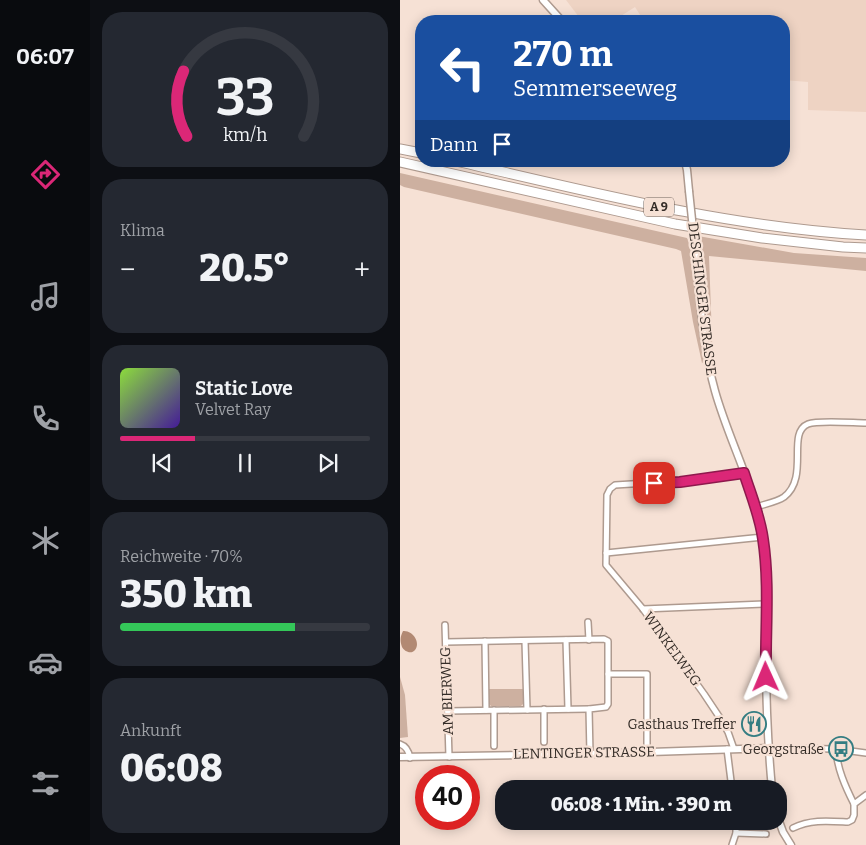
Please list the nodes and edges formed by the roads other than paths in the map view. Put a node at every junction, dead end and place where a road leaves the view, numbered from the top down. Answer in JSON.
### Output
{"nodes":[{"id":1,"x":543,"y":0,"type":"edge"},
{"id":2,"x":557,"y":15,"type":"edge"},
{"id":3,"x":400,"y":149,"type":"edge"},
{"id":4,"x":415,"y":153,"type":"edge"},
{"id":5,"x":400,"y":162,"type":"edge"},
{"id":6,"x":415,"y":165,"type":"edge"},
{"id":7,"x":422,"y":167,"type":"edge"},
{"id":8,"x":483,"y":167,"type":"edge"},
{"id":9,"x":686,"y":167,"type":"edge"},
{"id":10,"x":866,"y":235,"type":"edge"},
{"id":11,"x":866,"y":248,"type":"edge"},
{"id":12,"x":866,"y":423,"type":"edge"},
{"id":13,"x":744,"y":473,"type":"junction"},
{"id":14,"x":756,"y":507,"type":"junction"},
{"id":15,"x":763,"y":537,"type":"junction"},
{"id":16,"x":606,"y":553,"type":"junction"},
{"id":17,"x":767,"y":604,"type":"junction"},
{"id":18,"x":643,"y":609,"type":"junction"},
{"id":19,"x":588,"y":622,"type":"dead end"},
{"id":20,"x":446,"y":625,"type":"dead end"},
{"id":21,"x":566,"y":640,"type":"junction"},
{"id":22,"x":589,"y":640,"type":"junction"},
{"id":23,"x":525,"y":641,"type":"junction"},
{"id":24,"x":446,"y":642,"type":"junction"},
{"id":25,"x":485,"y":642,"type":"junction"},
{"id":26,"x":608,"y":674,"type":"junction"},
{"id":27,"x":544,"y":709,"type":"junction"},
{"id":28,"x":568,"y":709,"type":"junction"},
{"id":29,"x":589,"y":709,"type":"junction"},
{"id":30,"x":486,"y":710,"type":"junction"},
{"id":31,"x":494,"y":710,"type":"junction"},
{"id":32,"x":527,"y":710,"type":"junction"},
{"id":33,"x":448,"y":711,"type":"junction"},
{"id":34,"x":544,"y":742,"type":"dead end"},
{"id":35,"x":400,"y":744,"type":"edge"},
{"id":36,"x":494,"y":746,"type":"dead end"},
{"id":37,"x":769,"y":748,"type":"junction"},
{"id":38,"x":731,"y":749,"type":"junction"},
{"id":39,"x":836,"y":749,"type":"junction"},
{"id":40,"x":648,"y":752,"type":"junction"},
{"id":41,"x":866,"y":753,"type":"edge"},
{"id":42,"x":590,"y":754,"type":"junction"},
{"id":43,"x":400,"y":757,"type":"edge"},
{"id":44,"x":449,"y":757,"type":"junction"},
{"id":45,"x":410,"y":758,"type":"junction"},
{"id":46,"x":732,"y":780,"type":"edge"},
{"id":47,"x":771,"y":780,"type":"edge"},
{"id":48,"x":866,"y":795,"type":"edge"},
{"id":49,"x":854,"y":804,"type":"junction"},
{"id":50,"x":793,"y":828,"type":"dead end"},
{"id":51,"x":781,"y":830,"type":"edge"},
{"id":52,"x":736,"y":833,"type":"joint"},
{"id":53,"x":766,"y":834,"type":"dead end"},
{"id":54,"x":732,"y":845,"type":"edge"},
{"id":55,"x":791,"y":845,"type":"edge"}],
"edges":[{"from":1,"to":2,"type":"street"},
{"from":3,"to":4,"type":"highway"},
{"from":5,"to":6,"type":"highway","number":"A 9"},
{"from":7,"to":11,"type":"highway","number":"A 9"},
{"from":8,"to":10,"type":"highway","number":"A 9"},
{"from":9,"to":13,"type":"street","name":"DESCHINGER STRASSE","bridge":true},
{"from":12,"to":14,"type":"street"},
{"from":13,"to":14,"type":"street","name":"DESCHINGER STRASSE"},
{"from":13,"to":16,"type":"street"},
{"from":14,"to":15,"type":"street","name":"DESCHINGER STRASSE"},
{"from":15,"to":16,"type":"street"},
{"from":15,"to":17,"type":"street","name":"DESCHINGER STRASSE"},
{"from":16,"to":18,"type":"street","name":"WINKELWEG"},
{"from":17,"to":18,"type":"street"},
{"from":17,"to":37,"type":"street","name":"DESCHINGER STRASSE"},
{"from":18,"to":38,"type":"street","name":"WINKELWEG"},
{"from":19,"to":22,"type":"street"},
{"from":20,"to":24,"type":"street","name":"AM BIERWEG"},
{"from":21,"to":22,"type":"street"},
{"from":21,"to":23,"type":"street"},
{"from":21,"to":28,"type":"street"},
{"from":22,"to":26,"type":"street"},
{"from":23,"to":25,"type":"street"},
{"from":23,"to":32,"type":"street"},
{"from":24,"to":25,"type":"street"},
{"from":24,"to":33,"type":"street","name":"AM BIERWEG"},
{"from":25,"to":30,"type":"street"},
{"from":26,"to":29,"type":"street"},
{"from":26,"to":40,"type":"street"},
{"from":27,"to":28,"type":"street"},
{"from":27,"to":32,"type":"street"},
{"from":27,"to":34,"type":"street"},
{"from":28,"to":29,"type":"street"},
{"from":29,"to":42,"type":"street"},
{"from":30,"to":31,"type":"street"},
{"from":30,"to":33,"type":"street"},
{"from":31,"to":32,"type":"street"},
{"from":31,"to":36,"type":"street"},
{"from":33,"to":44,"type":"street","name":"AM BIERWEG"},
{"from":35,"to":45,"type":"street"},
{"from":37,"to":38,"type":"street","name":"LENTINGER STRASSE"},
{"from":37,"to":39,"type":"street"},
{"from":37,"to":47,"type":"street","name":"DESCHINGER STRASSE"},
{"from":38,"to":40,"type":"street","name":"LENTINGER STRASSE"},
{"from":38,"to":46,"type":"street","name":"WINKELWEG"},
{"from":39,"to":41,"type":"street"},
{"from":39,"to":49,"type":"street"},
{"from":40,"to":42,"type":"street","name":"LENTINGER STRASSE"},
{"from":42,"to":44,"type":"street","name":"LENTINGER STRASSE"},
{"from":43,"to":45,"type":"street","name":"LENTINGER STRASSE"},
{"from":44,"to":45,"type":"street","name":"LENTINGER STRASSE"},
{"from":48,"to":49,"type":"street"},
{"from":49,"to":50,"type":"street"},
{"from":51,"to":55,"type":"street"},
{"from":52,"to":53,"type":"street"},
{"from":52,"to":54,"type":"street"}]}
